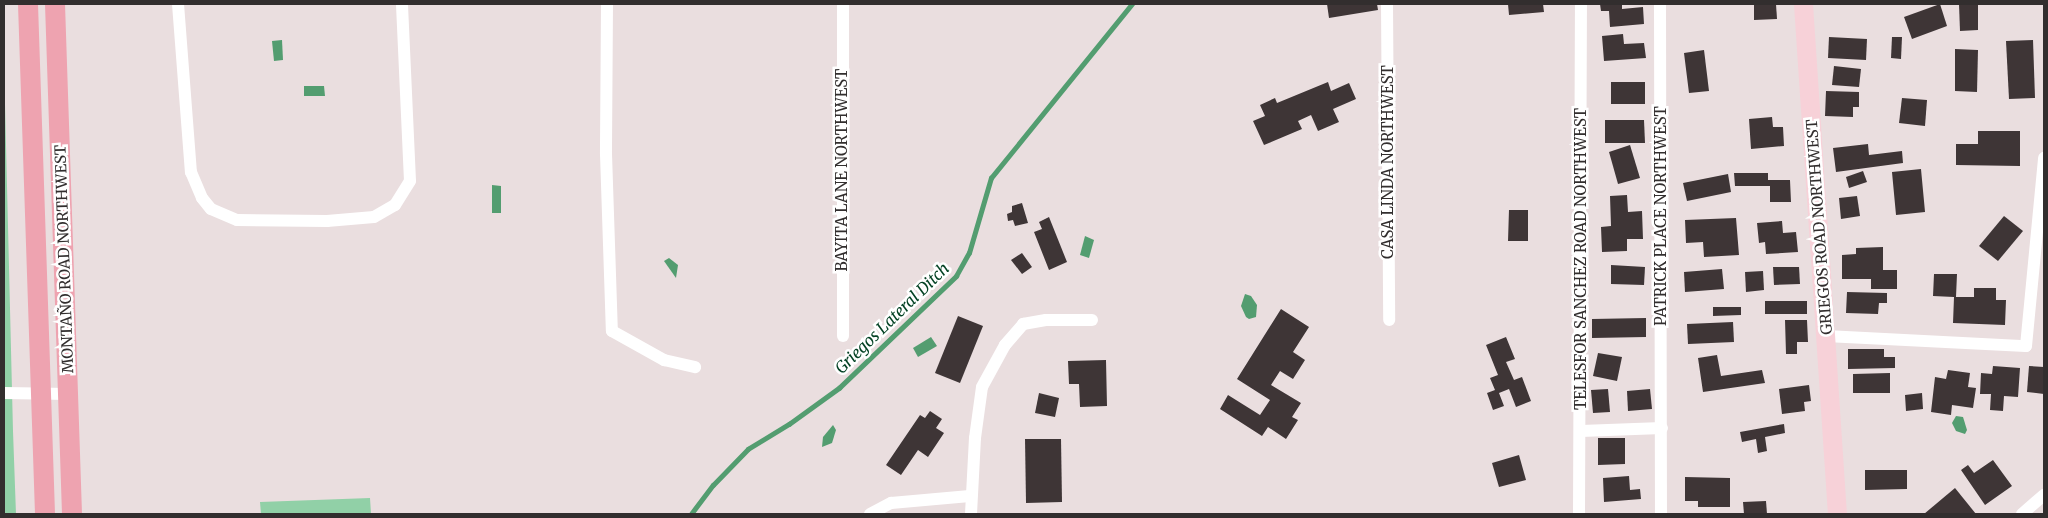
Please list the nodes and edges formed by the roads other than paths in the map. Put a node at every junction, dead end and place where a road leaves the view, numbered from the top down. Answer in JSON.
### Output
{"nodes":[{"id":1,"x":28,"y":4,"type":"edge"},
{"id":2,"x":55,"y":4,"type":"edge"},
{"id":3,"x":178,"y":4,"type":"edge"},
{"id":4,"x":402,"y":4,"type":"edge"},
{"id":5,"x":607,"y":4,"type":"edge"},
{"id":6,"x":842,"y":4,"type":"edge"},
{"id":7,"x":1387,"y":4,"type":"edge"},
{"id":8,"x":1581,"y":4,"type":"edge"},
{"id":9,"x":1660,"y":4,"type":"edge"},
{"id":10,"x":1803,"y":4,"type":"edge"},
{"id":11,"x":2044,"y":158,"type":"edge"},
{"id":12,"x":1092,"y":320,"type":"dead end"},
{"id":13,"x":1389,"y":320,"type":"dead end"},
{"id":14,"x":843,"y":336,"type":"dead end"},
{"id":15,"x":1826,"y":336,"type":"junction"},
{"id":16,"x":695,"y":367,"type":"dead end"},
{"id":17,"x":4,"y":393,"type":"edge"},
{"id":18,"x":41,"y":394,"type":"junction"},
{"id":19,"x":69,"y":394,"type":"junction"},
{"id":20,"x":1662,"y":428,"type":"junction"},
{"id":21,"x":1581,"y":431,"type":"junction"},
{"id":22,"x":1834,"y":450,"type":"junction"},
{"id":23,"x":2044,"y":494,"type":"edge"},
{"id":24,"x":970,"y":496,"type":"junction"},
{"id":25,"x":45,"y":514,"type":"edge"},
{"id":26,"x":72,"y":514,"type":"edge"},
{"id":27,"x":870,"y":514,"type":"edge"},
{"id":28,"x":971,"y":514,"type":"edge"},
{"id":29,"x":1579,"y":514,"type":"edge"},
{"id":30,"x":1661,"y":514,"type":"edge"},
{"id":31,"x":1837,"y":514,"type":"edge"},
{"id":32,"x":1848,"y":514,"type":"edge"},
{"id":33,"x":2022,"y":514,"type":"edge"}],
"edges":[{"from":1,"to":18,"type":"main road","name":"MONTAÑO ROAD NORTHWEST"},
{"from":2,"to":19,"type":"main road","name":"MONTAÑO ROAD NORTHWEST"},
{"from":3,"to":4,"type":"street"},
{"from":5,"to":16,"type":"street"},
{"from":6,"to":14,"type":"street","name":"BAYITA LANE NORTHWEST"},
{"from":7,"to":13,"type":"street","name":"CASA LINDA NORTHWEST"},
{"from":8,"to":21,"type":"street","name":"TELESFOR SANCHEZ ROAD NORTHWEST"},
{"from":9,"to":20,"type":"street","name":"PATRICK PLACE NORTHWEST"},
{"from":10,"to":15,"type":"main road","name":"GRIEGOS ROAD NORTHWEST"},
{"from":11,"to":15,"type":"street"},
{"from":12,"to":24,"type":"street"},
{"from":15,"to":22,"type":"main road","name":"GRIEGOS ROAD NORTHWEST"},
{"from":17,"to":18,"type":"street"},
{"from":18,"to":19,"type":"street"},
{"from":18,"to":25,"type":"main road","name":"MONTAÑO ROAD NORTHWEST"},
{"from":19,"to":26,"type":"main road","name":"MONTAÑO ROAD NORTHWEST"},
{"from":20,"to":21,"type":"street"},
{"from":20,"to":30,"type":"street","name":"PATRICK PLACE NORTHWEST"},
{"from":21,"to":29,"type":"street","name":"TELESFOR SANCHEZ ROAD NORTHWEST"},
{"from":22,"to":31,"type":"main road","name":"GRIEGOS ROAD NORTHWEST"},
{"from":22,"to":32,"type":"main road","name":"GRIEGOS ROAD NORTHWEST"},
{"from":23,"to":33,"type":"street"},
{"from":24,"to":27,"type":"street"},
{"from":24,"to":28,"type":"street"}]}
